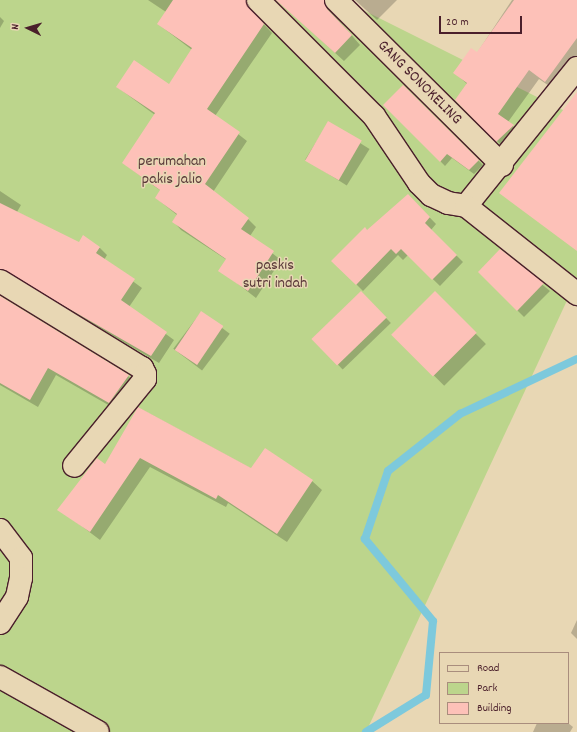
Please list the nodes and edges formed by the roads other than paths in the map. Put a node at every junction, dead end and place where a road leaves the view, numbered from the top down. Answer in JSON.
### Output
{"nodes":[{"id":1,"x":258,"y":0,"type":"edge"},
{"id":2,"x":336,"y":0,"type":"edge"},
{"id":3,"x":577,"y":68,"type":"edge"},
{"id":4,"x":502,"y":165,"type":"junction"},
{"id":5,"x":466,"y":206,"type":"junction"},
{"id":6,"x":0,"y":281,"type":"edge"},
{"id":7,"x":577,"y":294,"type":"edge"},
{"id":8,"x":74,"y":466,"type":"dead end"},
{"id":9,"x":0,"y":530,"type":"edge"},
{"id":10,"x":0,"y":623,"type":"edge"},
{"id":11,"x":0,"y":677,"type":"edge"},
{"id":12,"x":98,"y":732,"type":"edge"}],
"edges":[{"from":1,"to":5,"type":"street"},
{"from":2,"to":4,"type":"street","name":"GANG SONOKELING"},
{"from":3,"to":4,"type":"street"},
{"from":4,"to":5,"type":"street"},
{"from":5,"to":7,"type":"street"},
{"from":6,"to":8,"type":"street"},
{"from":9,"to":10,"type":"street"},
{"from":11,"to":12,"type":"street"}]}
